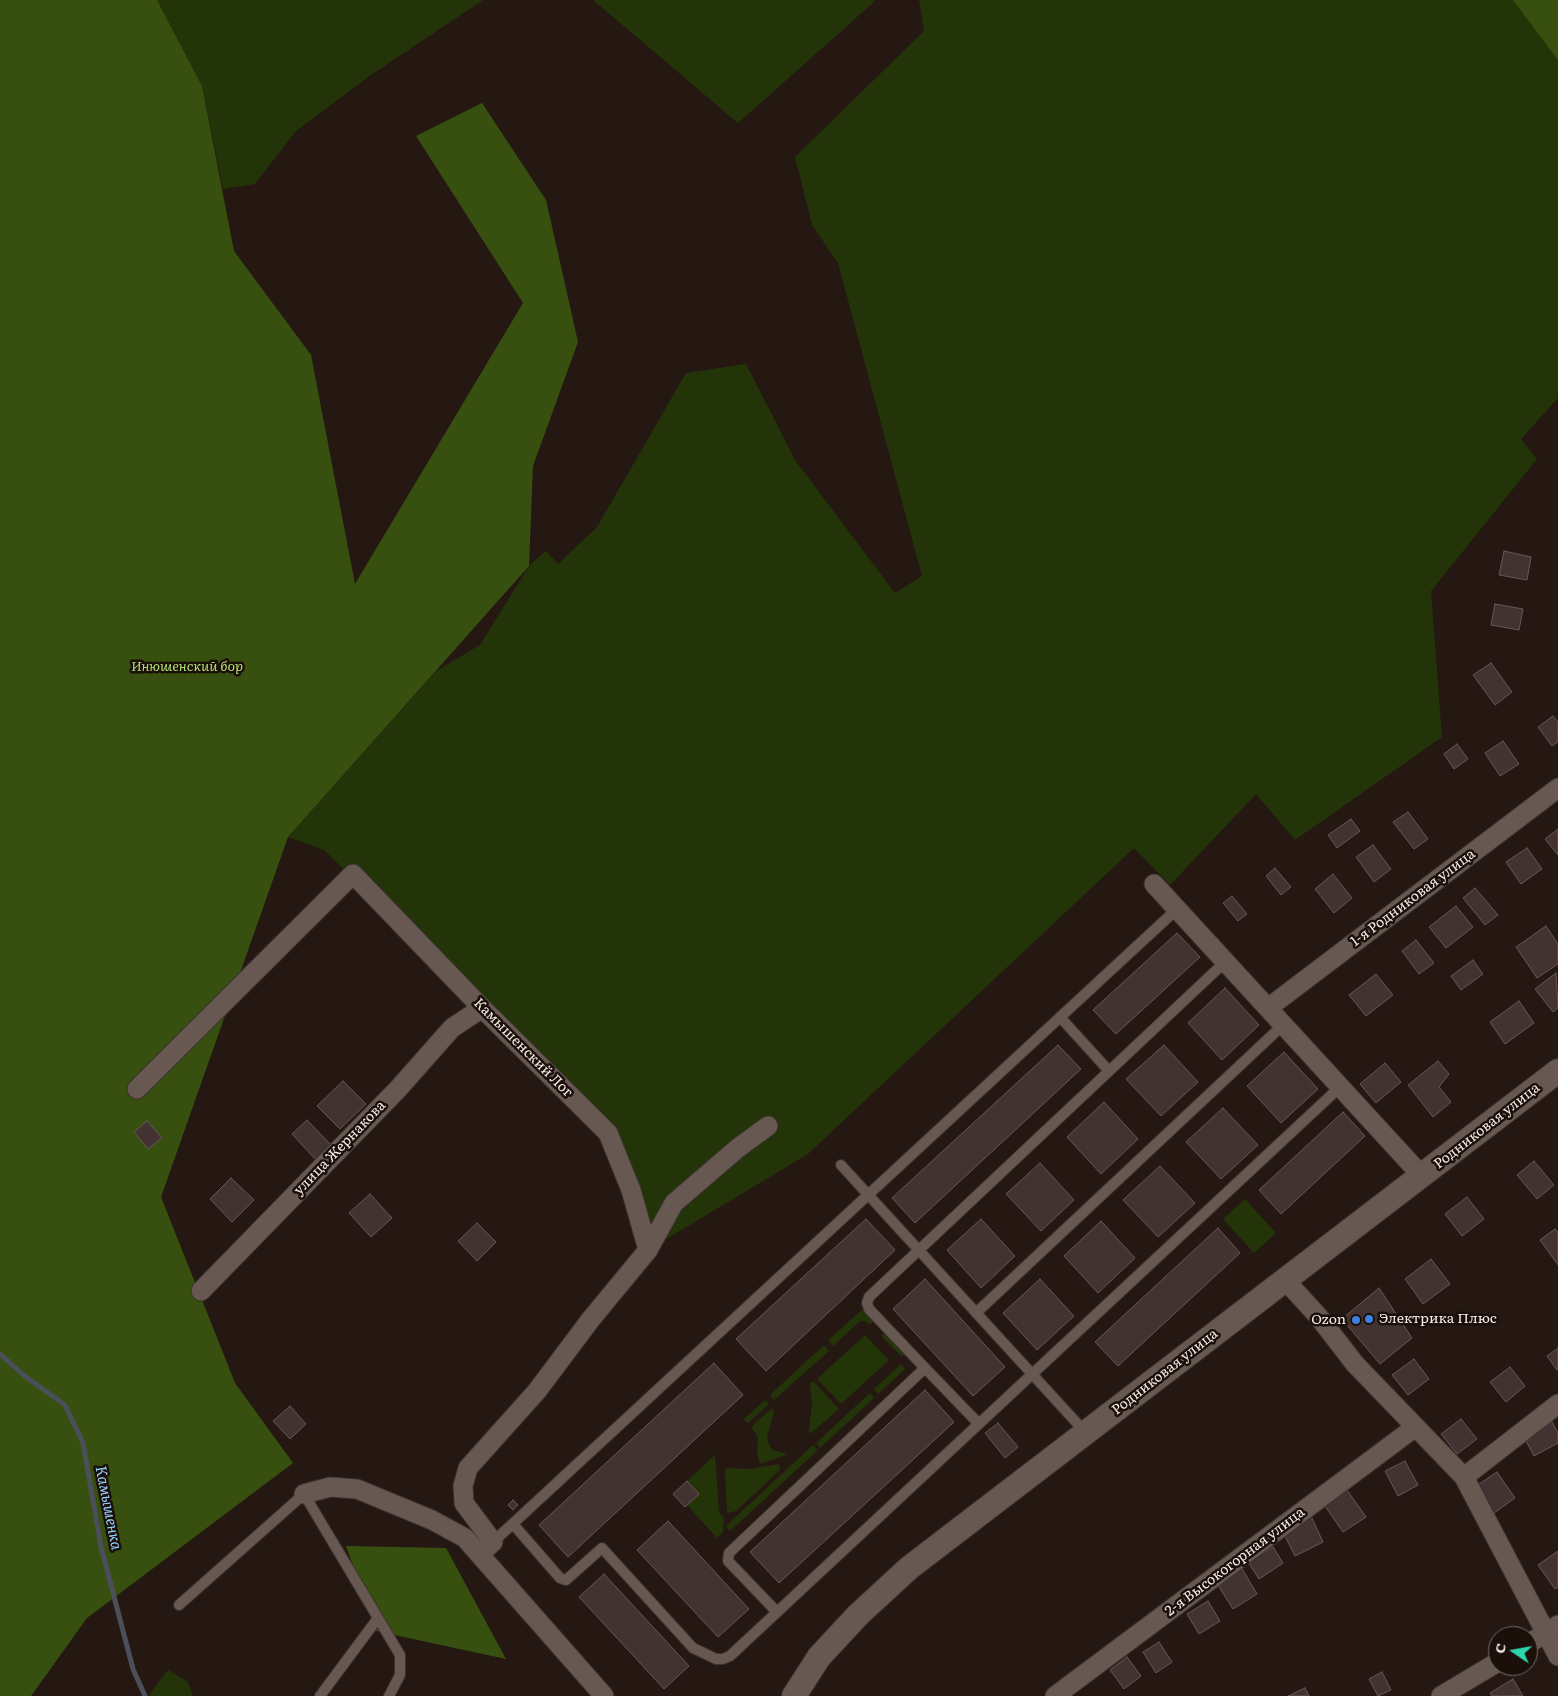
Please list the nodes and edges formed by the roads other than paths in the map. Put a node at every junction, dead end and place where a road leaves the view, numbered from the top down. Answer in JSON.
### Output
{"nodes":[{"id":1,"x":1558,"y":788,"type":"edge"},
{"id":2,"x":1153,"y":884,"type":"dead end"},
{"id":3,"x":1177,"y":909,"type":"junction"},
{"id":4,"x":1225,"y":962,"type":"junction"},
{"id":5,"x":482,"y":1008,"type":"junction"},
{"id":6,"x":1268,"y":1008,"type":"junction"},
{"id":7,"x":1060,"y":1017,"type":"junction"},
{"id":8,"x":1283,"y":1025,"type":"junction"},
{"id":9,"x":1109,"y":1071,"type":"junction"},
{"id":10,"x":1558,"y":1071,"type":"edge"},
{"id":11,"x":1340,"y":1087,"type":"junction"},
{"id":12,"x":137,"y":1088,"type":"dead end"},
{"id":13,"x":768,"y":1126,"type":"dead end"},
{"id":14,"x":841,"y":1165,"type":"dead end"},
{"id":15,"x":1422,"y":1176,"type":"junction"},
{"id":16,"x":868,"y":1194,"type":"junction"},
{"id":17,"x":648,"y":1250,"type":"junction"},
{"id":18,"x":919,"y":1250,"type":"junction"},
{"id":19,"x":1285,"y":1280,"type":"junction"},
{"id":20,"x":201,"y":1291,"type":"dead end"},
{"id":21,"x":976,"y":1313,"type":"junction"},
{"id":22,"x":925,"y":1368,"type":"junction"},
{"id":23,"x":1032,"y":1374,"type":"junction"},
{"id":24,"x":1558,"y":1404,"type":"edge"},
{"id":25,"x":979,"y":1424,"type":"junction"},
{"id":26,"x":1414,"y":1428,"type":"junction"},
{"id":27,"x":1086,"y":1433,"type":"junction"},
{"id":28,"x":1464,"y":1477,"type":"junction"},
{"id":29,"x":304,"y":1494,"type":"junction"},
{"id":30,"x":513,"y":1524,"type":"junction"},
{"id":31,"x":486,"y":1548,"type":"junction"},
{"id":32,"x":179,"y":1605,"type":"dead end"},
{"id":33,"x":777,"y":1612,"type":"junction"},
{"id":34,"x":378,"y":1618,"type":"junction"},
{"id":35,"x":1552,"y":1629,"type":"edge"},
{"id":36,"x":1538,"y":1638,"type":"edge"},
{"id":37,"x":1558,"y":1656,"type":"edge"},
{"id":38,"x":1488,"y":1668,"type":"edge"},
{"id":39,"x":320,"y":1696,"type":"edge"},
{"id":40,"x":388,"y":1696,"type":"edge"},
{"id":41,"x":604,"y":1696,"type":"edge"},
{"id":42,"x":794,"y":1696,"type":"edge"},
{"id":43,"x":1055,"y":1696,"type":"edge"},
{"id":44,"x":1441,"y":1696,"type":"edge"}],
"edges":[{"from":1,"to":6,"type":"street","name":"1-я Родниковая улица"},
{"from":2,"to":3,"type":"street"},
{"from":3,"to":4,"type":"street"},
{"from":3,"to":7,"type":"lane"},
{"from":4,"to":6,"type":"street"},
{"from":4,"to":9,"type":"lane"},
{"from":5,"to":12,"type":"street","name":"Камышенский Лог"},
{"from":5,"to":17,"type":"street","name":"Камышенский Лог"},
{"from":5,"to":20,"type":"street","name":"улица Жернакова"},
{"from":6,"to":8,"type":"street"},
{"from":7,"to":9,"type":"lane"},
{"from":7,"to":16,"type":"lane"},
{"from":8,"to":11,"type":"street"},
{"from":8,"to":21,"type":"lane"},
{"from":9,"to":18,"type":"lane"},
{"from":10,"to":15,"type":"street","name":"Родниковая улица"},
{"from":11,"to":15,"type":"street"},
{"from":11,"to":23,"type":"lane"},
{"from":13,"to":17,"type":"street"},
{"from":14,"to":16,"type":"lane"},
{"from":15,"to":19,"type":"street","name":"Родниковая улица"},
{"from":16,"to":18,"type":"lane"},
{"from":16,"to":30,"type":"lane"},
{"from":17,"to":31,"type":"street"},
{"from":18,"to":21,"type":"lane"},
{"from":18,"to":22,"type":"lane"},
{"from":19,"to":26,"type":"street"},
{"from":19,"to":27,"type":"street","name":"Родниковая улица"},
{"from":21,"to":23,"type":"lane"},
{"from":22,"to":25,"type":"lane"},
{"from":22,"to":33,"type":"lane"},
{"from":23,"to":25,"type":"lane"},
{"from":23,"to":27,"type":"lane"},
{"from":24,"to":28,"type":"street"},
{"from":25,"to":33,"type":"lane"},
{"from":26,"to":28,"type":"street"},
{"from":26,"to":43,"type":"street","name":"2-я Высокогорная улица"},
{"from":27,"to":42,"type":"street","name":"Родниковая улица"},
{"from":28,"to":35,"type":"street"},
{"from":29,"to":31,"type":"street"},
{"from":29,"to":32,"type":"lane"},
{"from":29,"to":34,"type":"lane"},
{"from":30,"to":31,"type":"lane"},
{"from":30,"to":33,"type":"lane"},
{"from":31,"to":41,"type":"street"},
{"from":34,"to":39,"type":"lane"},
{"from":34,"to":40,"type":"lane"},
{"from":35,"to":36,"type":"street"},
{"from":35,"to":37,"type":"street"},
{"from":38,"to":44,"type":"street"}]}
